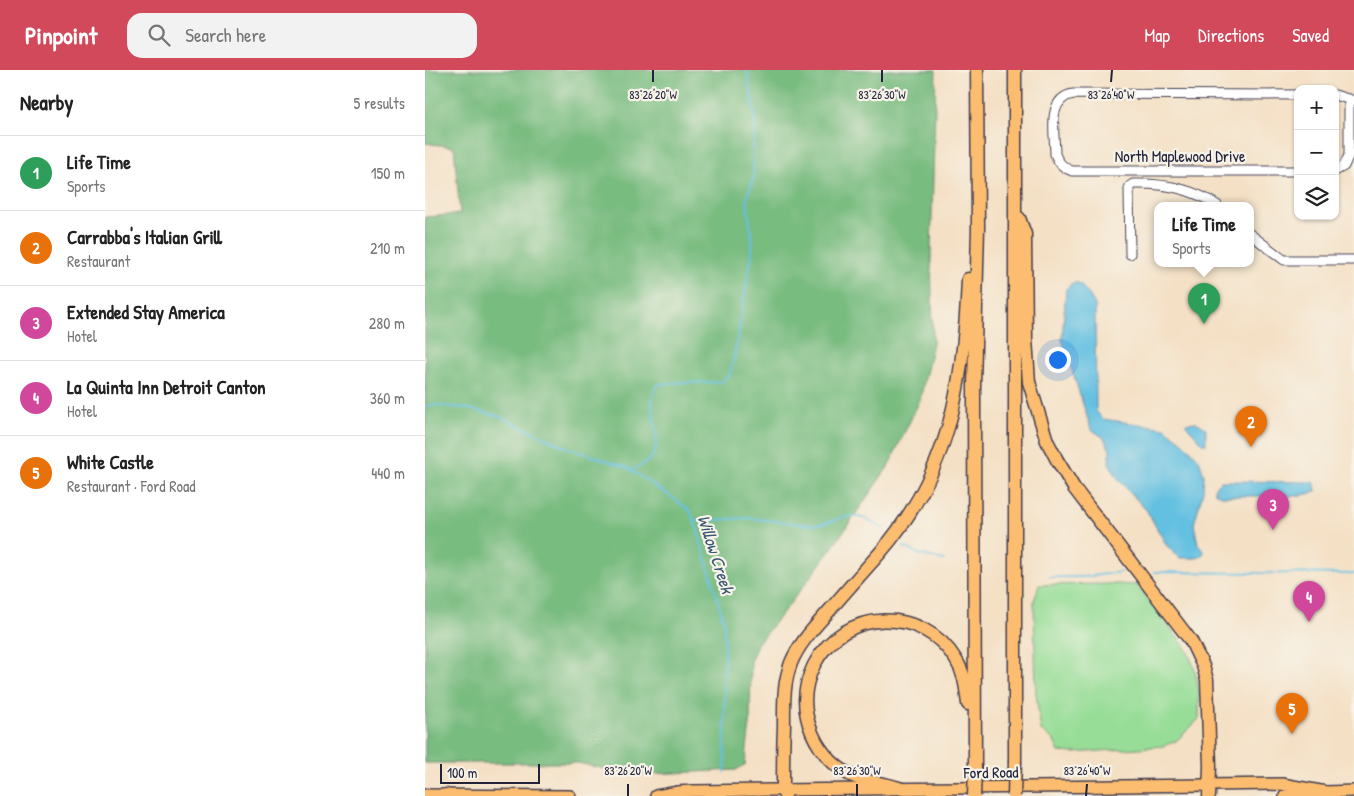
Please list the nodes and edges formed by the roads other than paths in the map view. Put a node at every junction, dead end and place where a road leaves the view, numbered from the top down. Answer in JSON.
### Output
{"nodes":[{"id":1,"x":977,"y":70,"type":"edge"},
{"id":2,"x":1015,"y":70,"type":"edge"},
{"id":3,"x":1294,"y":95,"type":"edge"},
{"id":4,"x":1339,"y":96,"type":"edge"},
{"id":5,"x":1352,"y":99,"type":"edge"},
{"id":6,"x":1339,"y":168,"type":"edge"},
{"id":7,"x":1294,"y":171,"type":"edge"},
{"id":8,"x":1212,"y":202,"type":"edge"},
{"id":9,"x":1016,"y":208,"type":"junction"},
{"id":10,"x":978,"y":228,"type":"junction"},
{"id":11,"x":1254,"y":237,"type":"edge"},
{"id":12,"x":1130,"y":254,"type":"dead end"},
{"id":13,"x":1354,"y":260,"type":"edge"},
{"id":14,"x":975,"y":755,"type":"junction"},
{"id":15,"x":902,"y":789,"type":"junction"},
{"id":16,"x":1209,"y":790,"type":"edge"},
{"id":17,"x":1354,"y":791,"type":"edge"},
{"id":18,"x":1326,"y":792,"type":"junction"},
{"id":19,"x":784,"y":793,"type":"edge"},
{"id":20,"x":425,"y":795,"type":"edge"},
{"id":21,"x":448,"y":796,"type":"edge"},
{"id":22,"x":570,"y":796,"type":"edge"},
{"id":23,"x":656,"y":796,"type":"edge"},
{"id":24,"x":974,"y":796,"type":"edge"},
{"id":25,"x":1014,"y":796,"type":"edge"},
{"id":26,"x":1285,"y":796,"type":"edge"}],
"edges":[{"from":1,"to":10,"type":"highway"},
{"from":2,"to":9,"type":"highway"},
{"from":3,"to":7,"type":"street","name":"North Maplewood Drive"},
{"from":4,"to":5,"type":"street"},
{"from":5,"to":6,"type":"street"},
{"from":8,"to":12,"type":"street"},
{"from":9,"to":16,"type":"highway"},
{"from":9,"to":25,"type":"highway","bridge":true},
{"from":10,"to":14,"type":"highway"},
{"from":10,"to":19,"type":"highway"},
{"from":11,"to":13,"type":"street"},
{"from":14,"to":15,"type":"highway"},
{"from":14,"to":24,"type":"highway","bridge":true},
{"from":15,"to":16,"type":"main road","name":"Ford Road"},
{"from":15,"to":19,"type":"main road","name":"Ford Road"},
{"from":16,"to":18,"type":"main road","name":"Ford Road"},
{"from":17,"to":18,"type":"main road","name":"Ford Road"},
{"from":18,"to":26,"type":"main road","name":"Ford Road"},
{"from":19,"to":23,"type":"main road","name":"Ford Road"},
{"from":20,"to":21,"type":"main road"},
{"from":21,"to":22,"type":"main road"}]}
